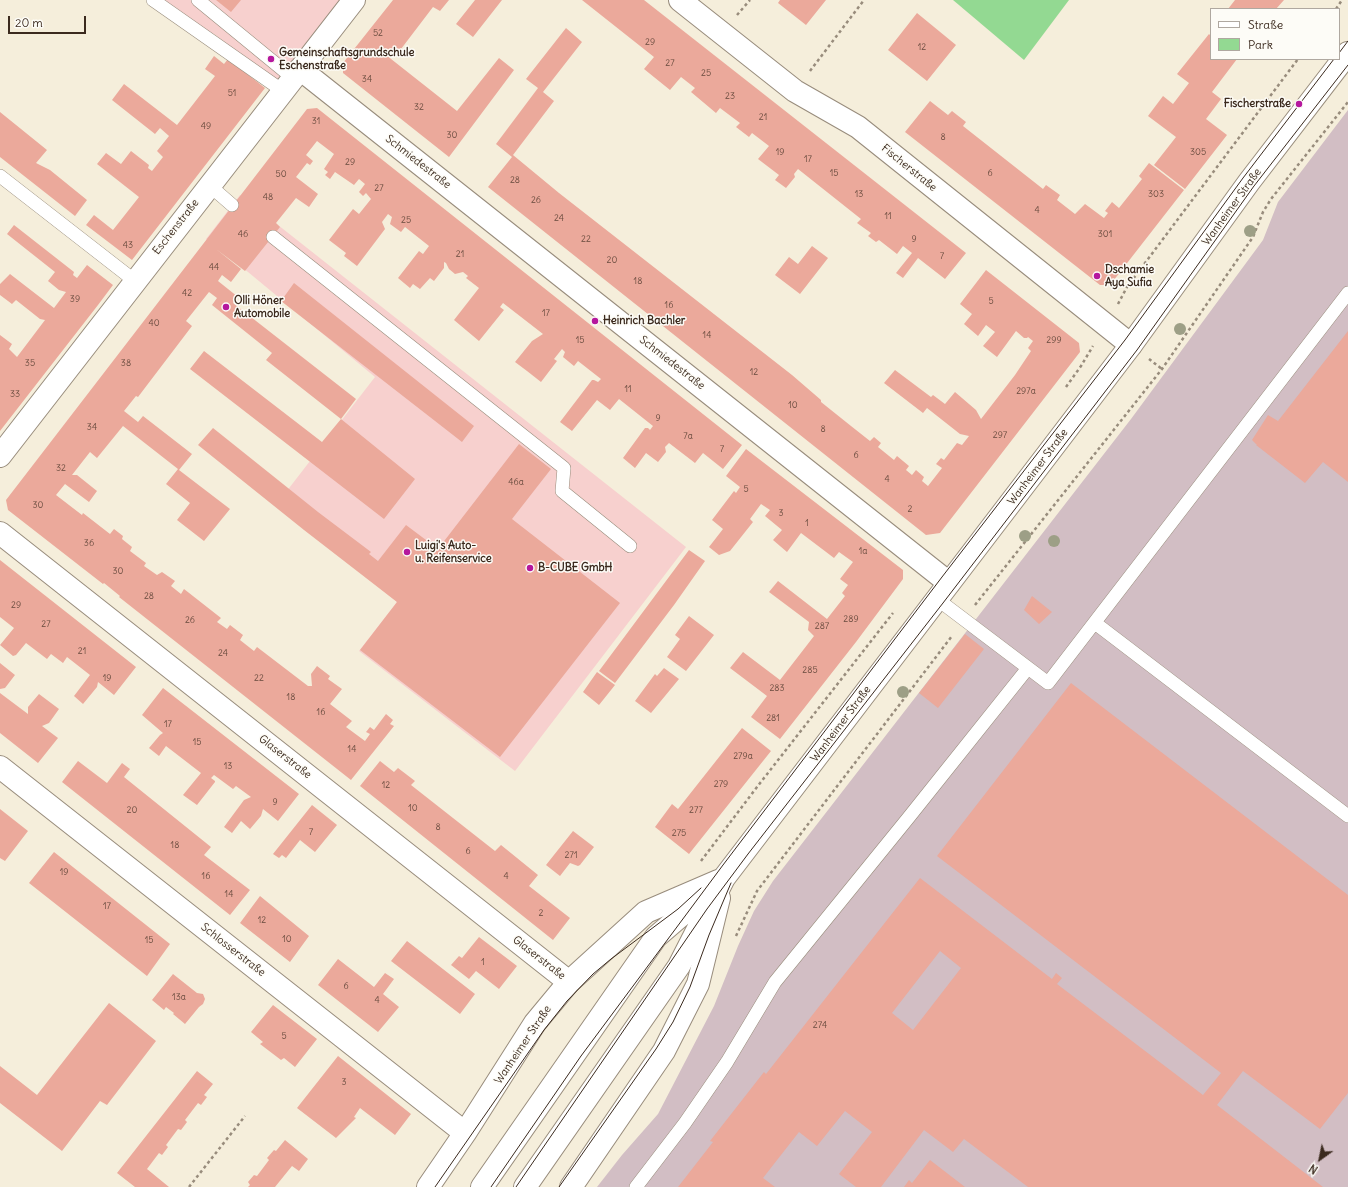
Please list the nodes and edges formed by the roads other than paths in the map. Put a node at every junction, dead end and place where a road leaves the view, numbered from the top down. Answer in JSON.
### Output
{"nodes":[{"id":1,"x":153,"y":0,"type":"edge"},
{"id":2,"x":198,"y":0,"type":"edge"},
{"id":3,"x":354,"y":0,"type":"edge"},
{"id":4,"x":680,"y":0,"type":"edge"},
{"id":5,"x":1348,"y":53,"type":"edge"},
{"id":6,"x":292,"y":80,"type":"junction"},
{"id":7,"x":0,"y":176,"type":"edge"},
{"id":8,"x":209,"y":185,"type":"junction"},
{"id":9,"x":232,"y":205,"type":"dead end"},
{"id":10,"x":273,"y":237,"type":"dead end"},
{"id":11,"x":135,"y":281,"type":"junction"},
{"id":12,"x":1348,"y":293,"type":"edge"},
{"id":13,"x":1132,"y":345,"type":"junction"},
{"id":14,"x":0,"y":456,"type":"edge"},
{"id":15,"x":0,"y":533,"type":"edge"},
{"id":16,"x":630,"y":546,"type":"dead end"},
{"id":17,"x":943,"y":591,"type":"junction"},
{"id":18,"x":1094,"y":623,"type":"junction"},
{"id":19,"x":1028,"y":668,"type":"junction"},
{"id":20,"x":0,"y":767,"type":"edge"},
{"id":21,"x":1348,"y":816,"type":"edge"},
{"id":22,"x":724,"y":878,"type":"junction"},
{"id":23,"x":569,"y":982,"type":"junction"},
{"id":24,"x":465,"y":1133,"type":"junction"},
{"id":25,"x":428,"y":1187,"type":"edge"},
{"id":26,"x":482,"y":1187,"type":"edge"},
{"id":27,"x":525,"y":1187,"type":"edge"},
{"id":28,"x":571,"y":1187,"type":"edge"},
{"id":29,"x":636,"y":1187,"type":"edge"}],
"edges":[{"from":1,"to":6,"type":"lane"},
{"from":2,"to":6,"type":"lane"},
{"from":3,"to":6,"type":"street","name":"Eschenstraße"},
{"from":4,"to":13,"type":"street","name":"Fischerstraße"},
{"from":5,"to":13,"type":"street","name":"Wanheimer Straße"},
{"from":6,"to":8,"type":"street","name":"Eschenstraße"},
{"from":6,"to":17,"type":"street","name":"Schmiedestraße"},
{"from":7,"to":11,"type":"lane"},
{"from":8,"to":9,"type":"lane"},
{"from":8,"to":11,"type":"street","name":"Eschenstraße"},
{"from":10,"to":16,"type":"lane"},
{"from":11,"to":14,"type":"street","name":"Eschenstraße"},
{"from":12,"to":18,"type":"lane"},
{"from":13,"to":17,"type":"street","name":"Wanheimer Straße"},
{"from":15,"to":23,"type":"street","name":"Glaserstraße"},
{"from":17,"to":19,"type":"lane"},
{"from":17,"to":22,"type":"street","name":"Wanheimer Straße"},
{"from":18,"to":19,"type":"lane"},
{"from":18,"to":21,"type":"lane"},
{"from":19,"to":29,"type":"lane"},
{"from":20,"to":24,"type":"street","name":"Schlosserstraße"},
{"from":22,"to":23,"type":"street","name":"Wanheimer Straße"},
{"from":22,"to":26,"type":"street","name":"Wanheimer Straße"},
{"from":22,"to":27,"type":"street","name":"Wanheimer Straße"},
{"from":22,"to":28,"type":"street","name":"Wanheimer Straße"},
{"from":23,"to":24,"type":"street","name":"Wanheimer Straße"},
{"from":24,"to":25,"type":"street","name":"Wanheimer Straße"}]}
